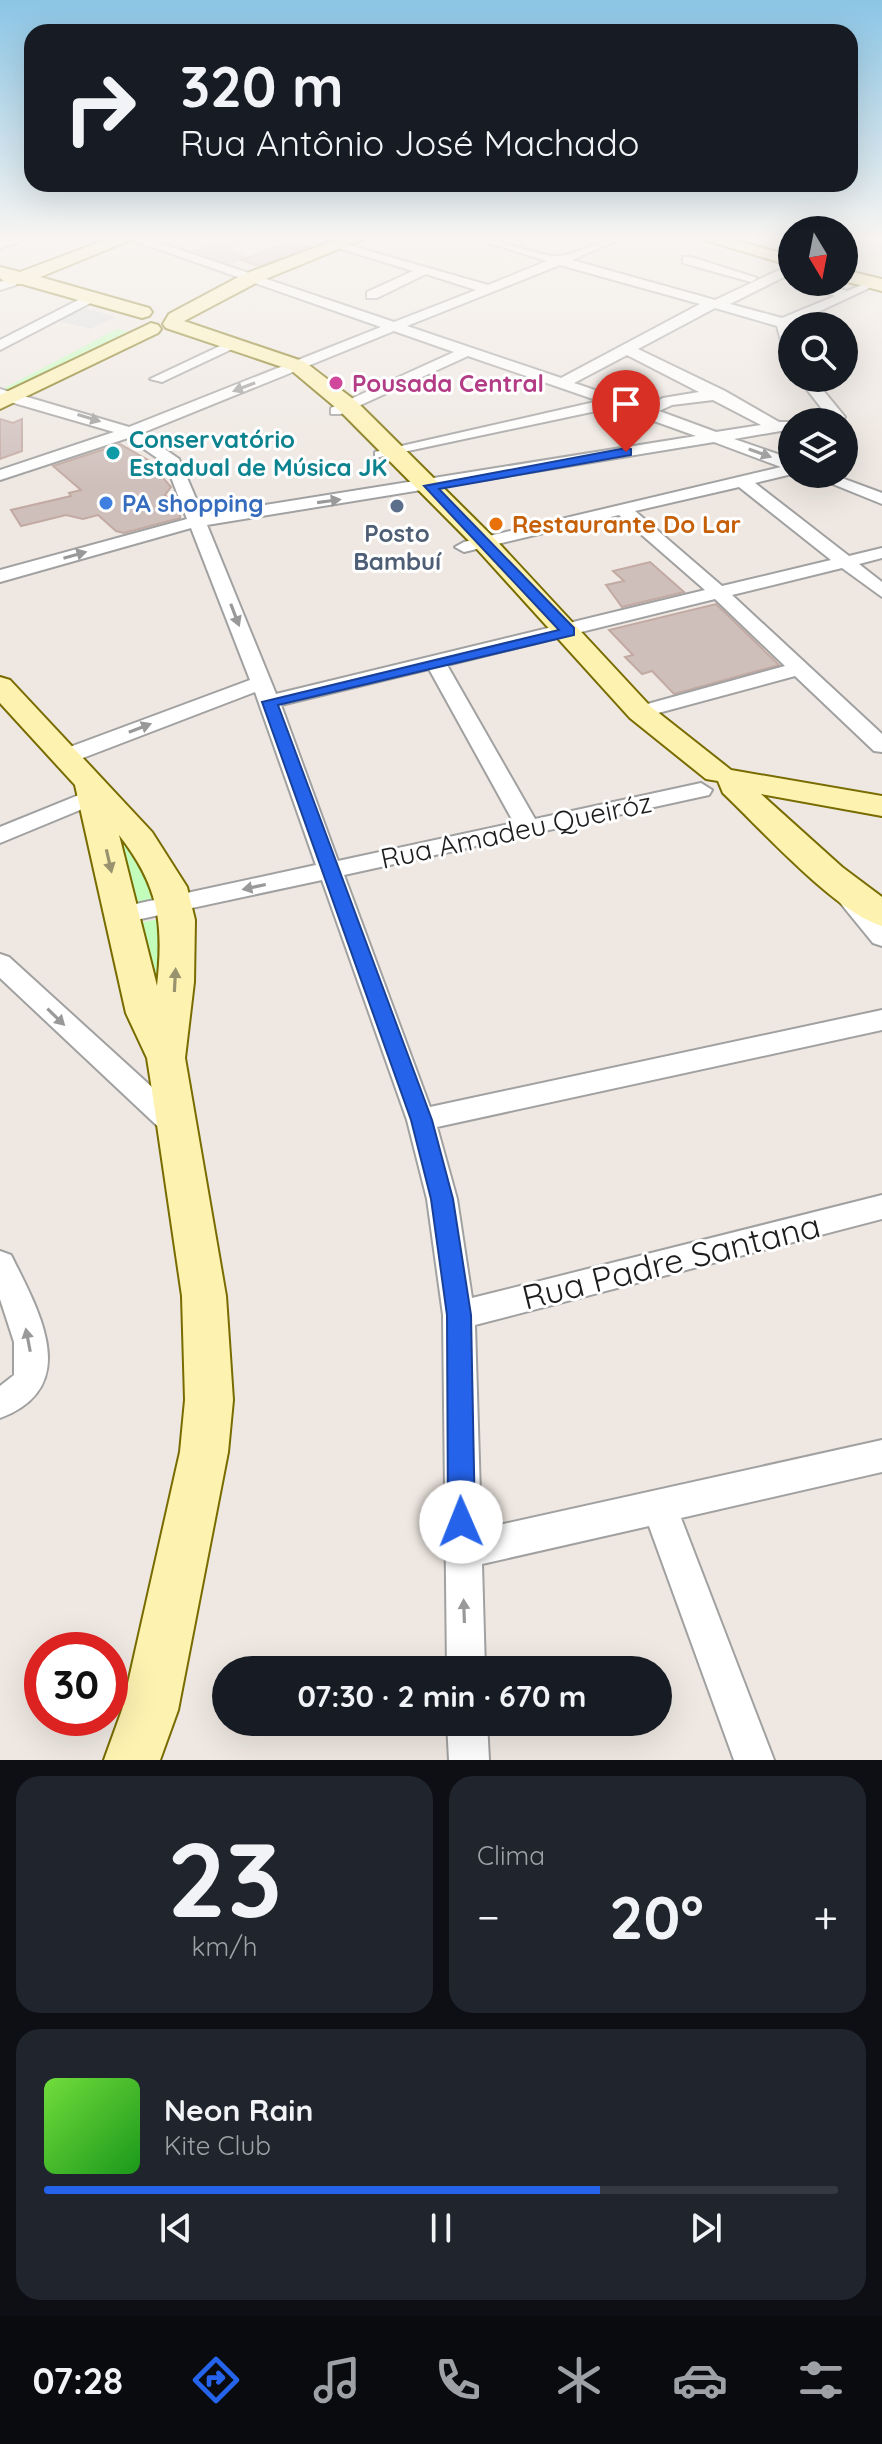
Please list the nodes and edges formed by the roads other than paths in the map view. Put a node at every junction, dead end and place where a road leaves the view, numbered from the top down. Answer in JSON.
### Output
{"nodes":[{"id":1,"x":48,"y":321,"type":"edge"},
{"id":2,"x":148,"y":321,"type":"edge"},
{"id":3,"x":153,"y":321,"type":"edge"},
{"id":4,"x":153,"y":321,"type":"edge"},
{"id":5,"x":377,"y":321,"type":"edge"},
{"id":6,"x":410,"y":321,"type":"edge"},
{"id":7,"x":680,"y":321,"type":"edge"},
{"id":8,"x":395,"y":327,"type":"junction"},
{"id":9,"x":0,"y":346,"type":"edge"},
{"id":10,"x":225,"y":349,"type":"junction"},
{"id":11,"x":629,"y":350,"type":"junction"},
{"id":12,"x":466,"y":352,"type":"junction"},
{"id":13,"x":292,"y":368,"type":"junction"},
{"id":14,"x":157,"y":379,"type":"dead end"},
{"id":15,"x":563,"y":383,"type":"junction"},
{"id":16,"x":816,"y":392,"type":"edge"},
{"id":17,"x":720,"y":394,"type":"junction"},
{"id":18,"x":4,"y":395,"type":"edge"},
{"id":19,"x":615,"y":402,"type":"junction"},
{"id":20,"x":830,"y":408,"type":"edge"},
{"id":21,"x":343,"y":409,"type":"junction"},
{"id":22,"x":646,"y":412,"type":"junction"},
{"id":23,"x":778,"y":423,"type":"edge"},
{"id":24,"x":778,"y":427,"type":"edge"},
{"id":25,"x":130,"y":432,"type":"junction"},
{"id":26,"x":715,"y":437,"type":"junction"},
{"id":27,"x":388,"y":453,"type":"junction"},
{"id":28,"x":778,"y":462,"type":"edge"},
{"id":29,"x":778,"y":471,"type":"edge"},
{"id":30,"x":0,"y":475,"type":"edge"},
{"id":31,"x":744,"y":482,"type":"junction"},
{"id":32,"x":422,"y":488,"type":"junction"},
{"id":33,"x":853,"y":488,"type":"edge"},
{"id":34,"x":882,"y":499,"type":"edge"},
{"id":35,"x":622,"y":509,"type":"junction"},
{"id":36,"x":198,"y":521,"type":"junction"},
{"id":37,"x":475,"y":545,"type":"junction"},
{"id":38,"x":882,"y":553,"type":"edge"},
{"id":39,"x":845,"y":560,"type":"junction"},
{"id":40,"x":0,"y":576,"type":"edge"},
{"id":41,"x":882,"y":591,"type":"edge"},
{"id":42,"x":719,"y":593,"type":"junction"},
{"id":43,"x":560,"y":634,"type":"junction"},
{"id":44,"x":436,"y":663,"type":"junction"},
{"id":45,"x":801,"y":668,"type":"junction"},
{"id":46,"x":0,"y":686,"type":"edge"},
{"id":47,"x":265,"y":692,"type":"junction"},
{"id":48,"x":640,"y":712,"type":"junction"},
{"id":49,"x":882,"y":746,"type":"edge"},
{"id":50,"x":67,"y":756,"type":"junction"},
{"id":51,"x":717,"y":783,"type":"junction"},
{"id":52,"x":95,"y":791,"type":"junction"},
{"id":53,"x":882,"y":806,"type":"edge"},
{"id":54,"x":528,"y":827,"type":"junction"},
{"id":55,"x":0,"y":836,"type":"edge"},
{"id":56,"x":330,"y":870,"type":"junction"},
{"id":57,"x":836,"y":879,"type":"junction"},
{"id":58,"x":174,"y":905,"type":"junction"},
{"id":59,"x":882,"y":914,"type":"edge"},
{"id":60,"x":122,"y":915,"type":"junction"},
{"id":61,"x":882,"y":937,"type":"edge"},
{"id":62,"x":0,"y":963,"type":"edge"},
{"id":63,"x":882,"y":1020,"type":"edge"},
{"id":64,"x":168,"y":1067,"type":"junction"},
{"id":65,"x":119,"y":1077,"type":"junction"},
{"id":66,"x":421,"y":1120,"type":"junction"},
{"id":67,"x":178,"y":1128,"type":"junction"},
{"id":68,"x":882,"y":1207,"type":"edge"},
{"id":69,"x":0,"y":1264,"type":"edge"},
{"id":70,"x":459,"y":1315,"type":"junction"},
{"id":71,"x":0,"y":1403,"type":"edge"},
{"id":72,"x":882,"y":1456,"type":"edge"},
{"id":73,"x":659,"y":1506,"type":"junction"},
{"id":74,"x":462,"y":1551,"type":"junction"},
{"id":75,"x":466,"y":1656,"type":"edge"},
{"id":76,"x":468,"y":1736,"type":"edge"},
{"id":77,"x":147,"y":1743,"type":"edge"},
{"id":78,"x":469,"y":1760,"type":"edge"},
{"id":79,"x":754,"y":1760,"type":"edge"}],
"edges":[{"from":1,"to":9,"type":"street"},
{"from":2,"to":18,"type":"street"},
{"from":3,"to":10,"type":"street"},
{"from":4,"to":13,"type":"street"},
{"from":5,"to":8,"type":"street"},
{"from":6,"to":8,"type":"street"},
{"from":7,"to":11,"type":"street"},
{"from":8,"to":12,"type":"street"},
{"from":8,"to":13,"type":"street"},
{"from":10,"to":13,"type":"street"},
{"from":10,"to":14,"type":"street"},
{"from":11,"to":15,"type":"street"},
{"from":11,"to":17,"type":"street"},
{"from":12,"to":15,"type":"street"},
{"from":12,"to":21,"type":"street"},
{"from":13,"to":21,"type":"street"},
{"from":13,"to":25,"type":"street","one_way":true},
{"from":15,"to":19,"type":"street"},
{"from":16,"to":20,"type":"street"},
{"from":17,"to":22,"type":"street"},
{"from":17,"to":23,"type":"street"},
{"from":18,"to":25,"type":"street","one_way":true},
{"from":19,"to":22,"type":"street"},
{"from":19,"to":27,"type":"street"},
{"from":21,"to":27,"type":"street"},
{"from":22,"to":26,"type":"street"},
{"from":24,"to":26,"type":"street"},
{"from":25,"to":30,"type":"street"},
{"from":25,"to":36,"type":"street"},
{"from":26,"to":28,"type":"street","one_way":true},
{"from":26,"to":32,"type":"street"},
{"from":27,"to":32,"type":"street"},
{"from":29,"to":31,"type":"street"},
{"from":31,"to":35,"type":"street"},
{"from":31,"to":39,"type":"street"},
{"from":36,"to":32,"type":"street","one_way":true},
{"from":32,"to":37,"type":"street"},
{"from":33,"to":34,"type":"street"},
{"from":35,"to":37,"type":"street"},
{"from":35,"to":42,"type":"street"},
{"from":40,"to":36,"type":"street","one_way":true},
{"from":36,"to":47,"type":"street","one_way":true},
{"from":37,"to":43,"type":"street"},
{"from":38,"to":39,"type":"street"},
{"from":39,"to":41,"type":"street"},
{"from":39,"to":42,"type":"street"},
{"from":42,"to":43,"type":"street"},
{"from":42,"to":45,"type":"street"},
{"from":43,"to":44,"type":"street"},
{"from":43,"to":48,"type":"street"},
{"from":43,"to":51,"type":"street"},
{"from":44,"to":47,"type":"street"},
{"from":44,"to":54,"type":"street"},
{"from":45,"to":48,"type":"street"},
{"from":45,"to":49,"type":"street"},
{"from":46,"to":50,"type":"street"},
{"from":50,"to":47,"type":"street","one_way":true},
{"from":47,"to":56,"type":"street"},
{"from":48,"to":51,"type":"street"},
{"from":50,"to":52,"type":"street"},
{"from":51,"to":53,"type":"street","name":"Rua Amadeu Queiróz"},
{"from":51,"to":54,"type":"street","name":"Rua Amadeu Queiróz"},
{"from":51,"to":57,"type":"street"},
{"from":52,"to":55,"type":"street"},
{"from":52,"to":58,"type":"street"},
{"from":52,"to":60,"type":"street","one_way":true},
{"from":54,"to":56,"type":"street","name":"Rua Amadeu Queiróz"},
{"from":56,"to":58,"type":"street","name":"Rua Amadeu Queiróz","one_way":true},
{"from":56,"to":66,"type":"street"},
{"from":57,"to":59,"type":"street"},
{"from":57,"to":61,"type":"street"},
{"from":58,"to":60,"type":"street","name":"Rua Amadeu Queiróz"},
{"from":64,"to":58,"type":"street","one_way":true},
{"from":60,"to":64,"type":"street"},
{"from":62,"to":65,"type":"street","one_way":true},
{"from":63,"to":66,"type":"street"},
{"from":64,"to":65,"type":"street"},
{"from":64,"to":67,"type":"street"},
{"from":65,"to":67,"type":"street"},
{"from":66,"to":70,"type":"street"},
{"from":67,"to":77,"type":"street"},
{"from":68,"to":70,"type":"street","name":"Rua Padre Santana"},
{"from":71,"to":69,"type":"street","one_way":true},
{"from":70,"to":74,"type":"street"},
{"from":72,"to":73,"type":"street"},
{"from":73,"to":74,"type":"street"},
{"from":73,"to":79,"type":"street"},
{"from":75,"to":74,"type":"street","one_way":true},
{"from":76,"to":78,"type":"street"}]}
